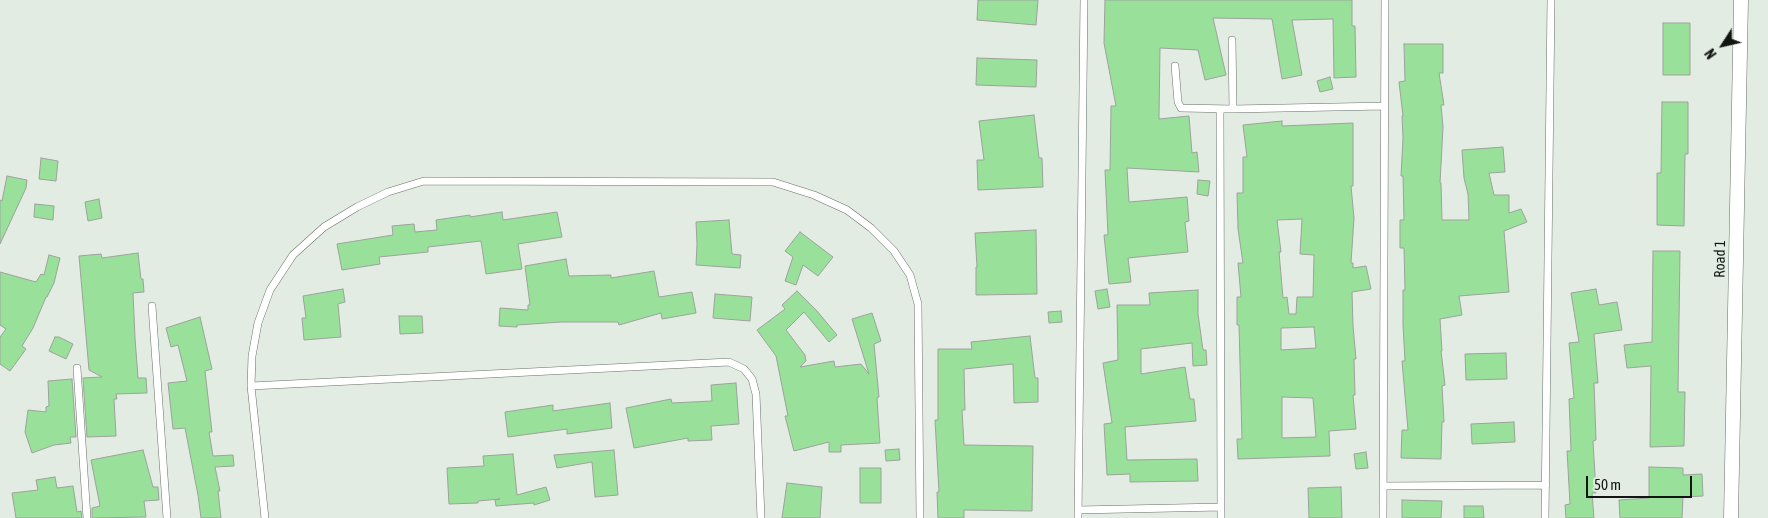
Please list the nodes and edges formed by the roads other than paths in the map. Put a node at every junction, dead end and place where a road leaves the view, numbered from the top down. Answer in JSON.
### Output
{"nodes":[{"id":1,"x":1084,"y":0,"type":"edge"},
{"id":2,"x":1385,"y":0,"type":"edge"},
{"id":3,"x":1551,"y":0,"type":"edge"},
{"id":4,"x":1741,"y":0,"type":"edge"},
{"id":5,"x":1232,"y":40,"type":"dead end"},
{"id":6,"x":1176,"y":66,"type":"dead end"},
{"id":7,"x":1385,"y":106,"type":"junction"},
{"id":8,"x":1220,"y":109,"type":"junction"},
{"id":9,"x":1232,"y":109,"type":"junction"},
{"id":10,"x":152,"y":306,"type":"dead end"},
{"id":11,"x":77,"y":368,"type":"dead end"},
{"id":12,"x":251,"y":386,"type":"junction"},
{"id":13,"x":1546,"y":485,"type":"junction"},
{"id":14,"x":1383,"y":486,"type":"junction"},
{"id":15,"x":1221,"y":507,"type":"junction"},
{"id":16,"x":1078,"y":510,"type":"junction"},
{"id":17,"x":87,"y":518,"type":"edge"},
{"id":18,"x":167,"y":518,"type":"edge"},
{"id":19,"x":265,"y":518,"type":"edge"},
{"id":20,"x":761,"y":518,"type":"edge"},
{"id":21,"x":920,"y":518,"type":"edge"},
{"id":22,"x":1078,"y":518,"type":"edge"},
{"id":23,"x":1221,"y":518,"type":"edge"},
{"id":24,"x":1383,"y":518,"type":"edge"},
{"id":25,"x":1545,"y":518,"type":"edge"},
{"id":26,"x":1731,"y":518,"type":"edge"}],
"edges":[{"from":1,"to":16,"type":"lane"},
{"from":2,"to":7,"type":"lane"},
{"from":3,"to":13,"type":"lane"},
{"from":4,"to":26,"type":"street","name":"Road 1"},
{"from":5,"to":9,"type":"lane"},
{"from":6,"to":8,"type":"lane"},
{"from":7,"to":9,"type":"lane"},
{"from":7,"to":14,"type":"lane"},
{"from":8,"to":9,"type":"lane"},
{"from":8,"to":15,"type":"lane"},
{"from":10,"to":18,"type":"lane"},
{"from":11,"to":17,"type":"lane"},
{"from":12,"to":19,"type":"lane"},
{"from":12,"to":20,"type":"lane"},
{"from":12,"to":21,"type":"lane"},
{"from":13,"to":14,"type":"lane"},
{"from":13,"to":25,"type":"lane"},
{"from":14,"to":24,"type":"lane"},
{"from":15,"to":16,"type":"lane"},
{"from":15,"to":23,"type":"lane"},
{"from":16,"to":22,"type":"lane"}]}
